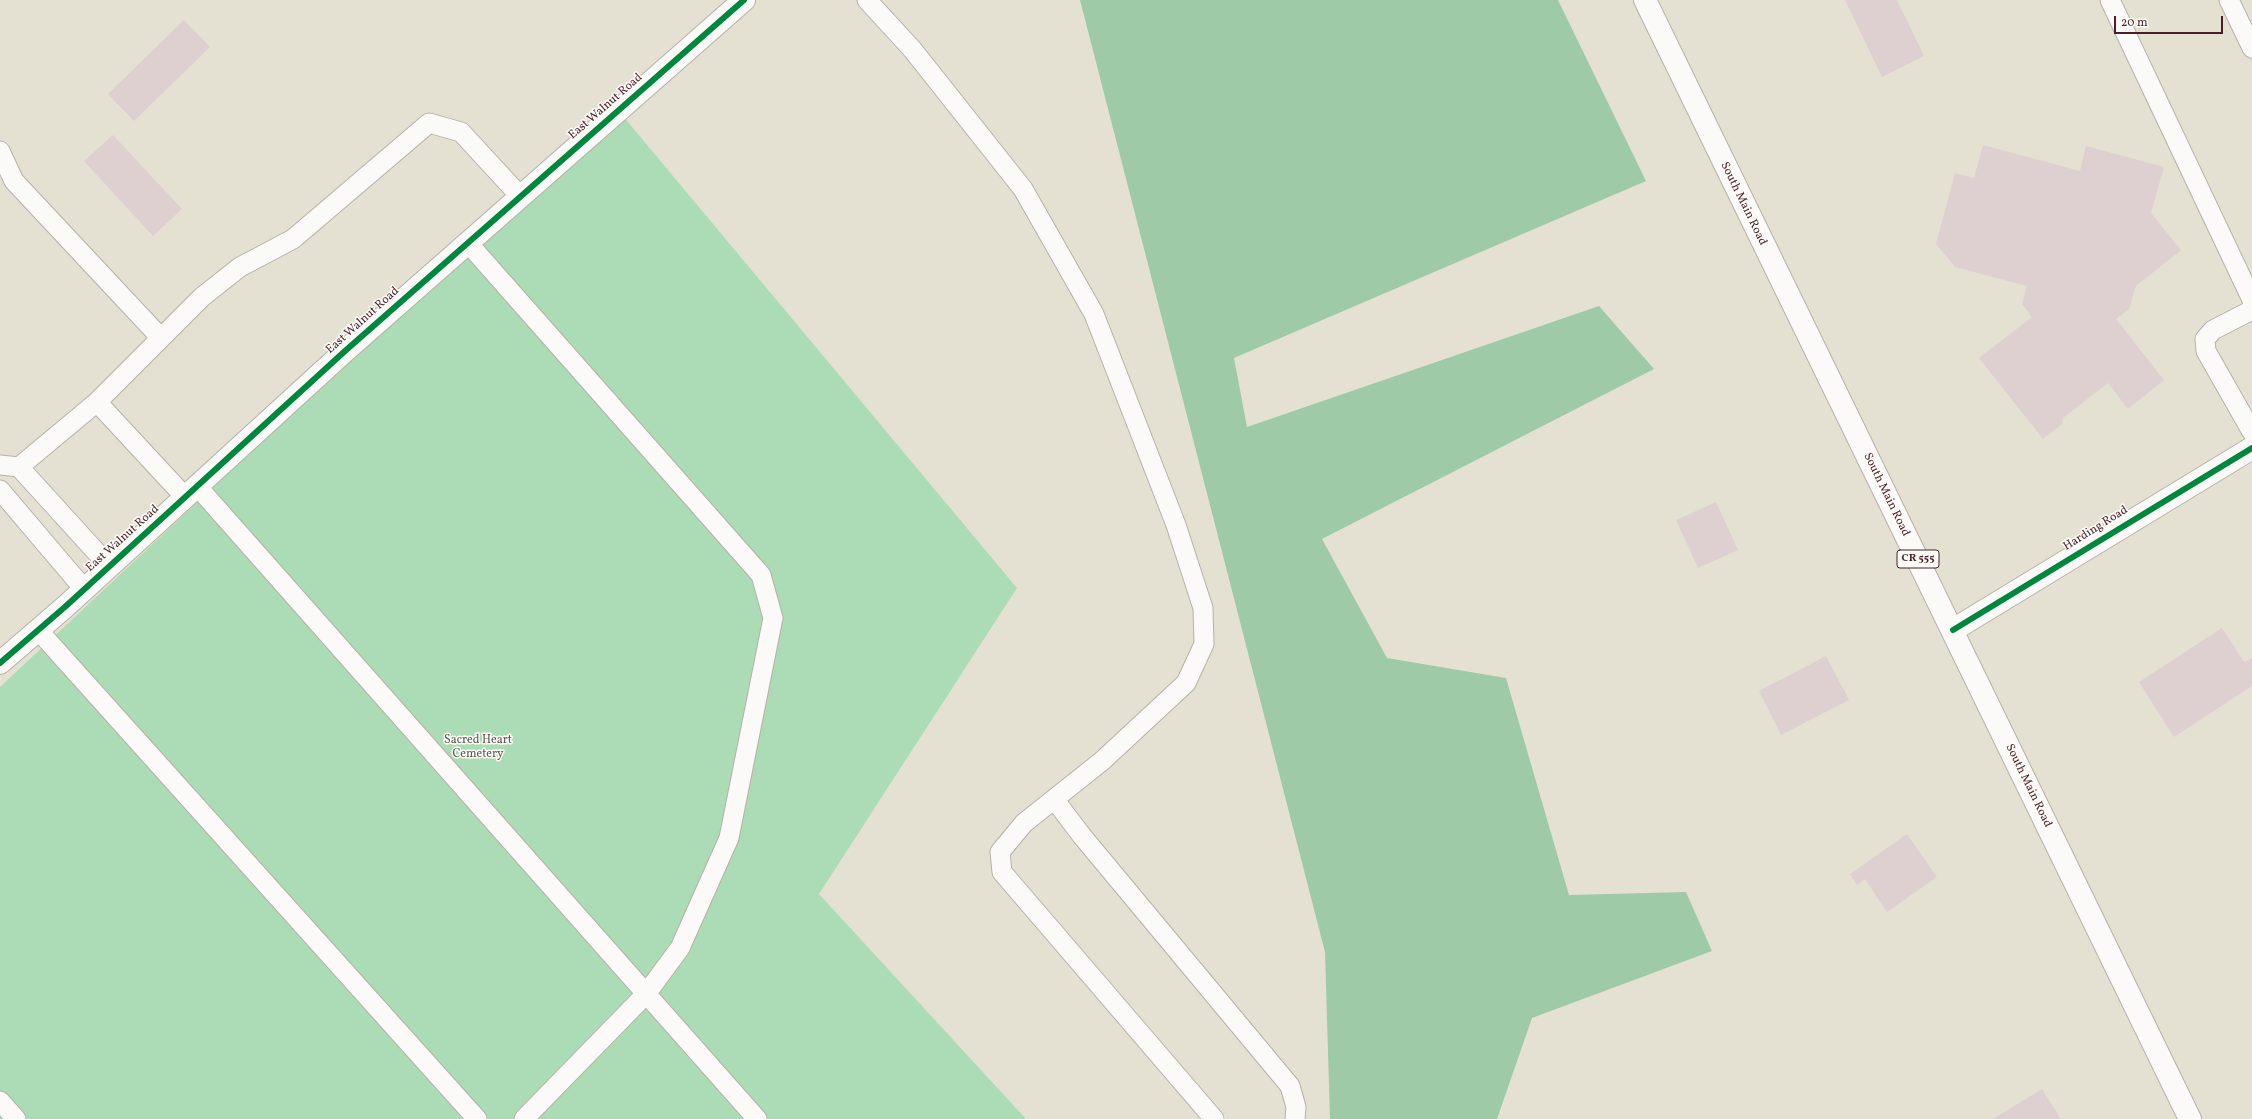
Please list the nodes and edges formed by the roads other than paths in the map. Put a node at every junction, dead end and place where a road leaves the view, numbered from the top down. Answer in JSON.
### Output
{"nodes":[{"id":1,"x":744,"y":0,"type":"edge"},
{"id":2,"x":867,"y":0,"type":"edge"},
{"id":3,"x":1645,"y":0,"type":"edge"},
{"id":4,"x":2110,"y":0,"type":"edge"},
{"id":5,"x":2229,"y":0,"type":"edge"},
{"id":6,"x":2252,"y":48,"type":"edge"},
{"id":7,"x":0,"y":151,"type":"edge"},
{"id":8,"x":520,"y":196,"type":"junction"},
{"id":9,"x":468,"y":243,"type":"junction"},
{"id":10,"x":2252,"y":300,"type":"edge"},
{"id":11,"x":2252,"y":310,"type":"edge"},
{"id":12,"x":160,"y":337,"type":"junction"},
{"id":13,"x":97,"y":402,"type":"junction"},
{"id":14,"x":2252,"y":432,"type":"edge"},
{"id":15,"x":2252,"y":448,"type":"edge"},
{"id":16,"x":0,"y":465,"type":"edge"},
{"id":17,"x":19,"y":467,"type":"junction"},
{"id":18,"x":0,"y":490,"type":"edge"},
{"id":19,"x":191,"y":492,"type":"junction"},
{"id":20,"x":109,"y":566,"type":"junction"},
{"id":21,"x":84,"y":589,"type":"junction"},
{"id":22,"x":38,"y":630,"type":"junction"},
{"id":23,"x":1953,"y":630,"type":"junction"},
{"id":24,"x":0,"y":663,"type":"edge"},
{"id":25,"x":1054,"y":799,"type":"junction"},
{"id":26,"x":646,"y":994,"type":"junction"},
{"id":27,"x":0,"y":1101,"type":"edge"},
{"id":28,"x":16,"y":1119,"type":"edge"},
{"id":29,"x":478,"y":1119,"type":"edge"},
{"id":30,"x":524,"y":1119,"type":"edge"},
{"id":31,"x":757,"y":1119,"type":"edge"},
{"id":32,"x":1214,"y":1119,"type":"edge"},
{"id":33,"x":1295,"y":1119,"type":"edge"},
{"id":34,"x":2190,"y":1119,"type":"edge"}],
"edges":[{"from":1,"to":8,"type":"street","name":"East Walnut Road"},
{"from":2,"to":25,"type":"lane"},
{"from":3,"to":23,"type":"street","name":"South Main Road","number":"CR 555"},
{"from":4,"to":10,"type":"lane"},
{"from":5,"to":6,"type":"lane"},
{"from":7,"to":12,"type":"lane"},
{"from":8,"to":9,"type":"street","name":"East Walnut Road"},
{"from":8,"to":12,"type":"lane"},
{"from":9,"to":19,"type":"street","name":"East Walnut Road"},
{"from":9,"to":26,"type":"lane"},
{"from":11,"to":14,"type":"lane"},
{"from":12,"to":13,"type":"lane"},
{"from":13,"to":17,"type":"lane"},
{"from":13,"to":19,"type":"lane"},
{"from":15,"to":23,"type":"street","name":"Harding Road"},
{"from":16,"to":17,"type":"lane"},
{"from":17,"to":20,"type":"lane"},
{"from":18,"to":21,"type":"lane"},
{"from":19,"to":20,"type":"street","name":"East Walnut Road"},
{"from":19,"to":26,"type":"lane"},
{"from":20,"to":21,"type":"street","name":"East Walnut Road"},
{"from":21,"to":22,"type":"street","name":"East Walnut Road"},
{"from":22,"to":24,"type":"street","name":"East Walnut Road"},
{"from":22,"to":29,"type":"lane"},
{"from":23,"to":34,"type":"street","name":"South Main Road","number":"CR 555"},
{"from":25,"to":32,"type":"lane"},
{"from":25,"to":33,"type":"lane"},
{"from":26,"to":30,"type":"lane"},
{"from":26,"to":31,"type":"lane"},
{"from":27,"to":28,"type":"lane"}]}
